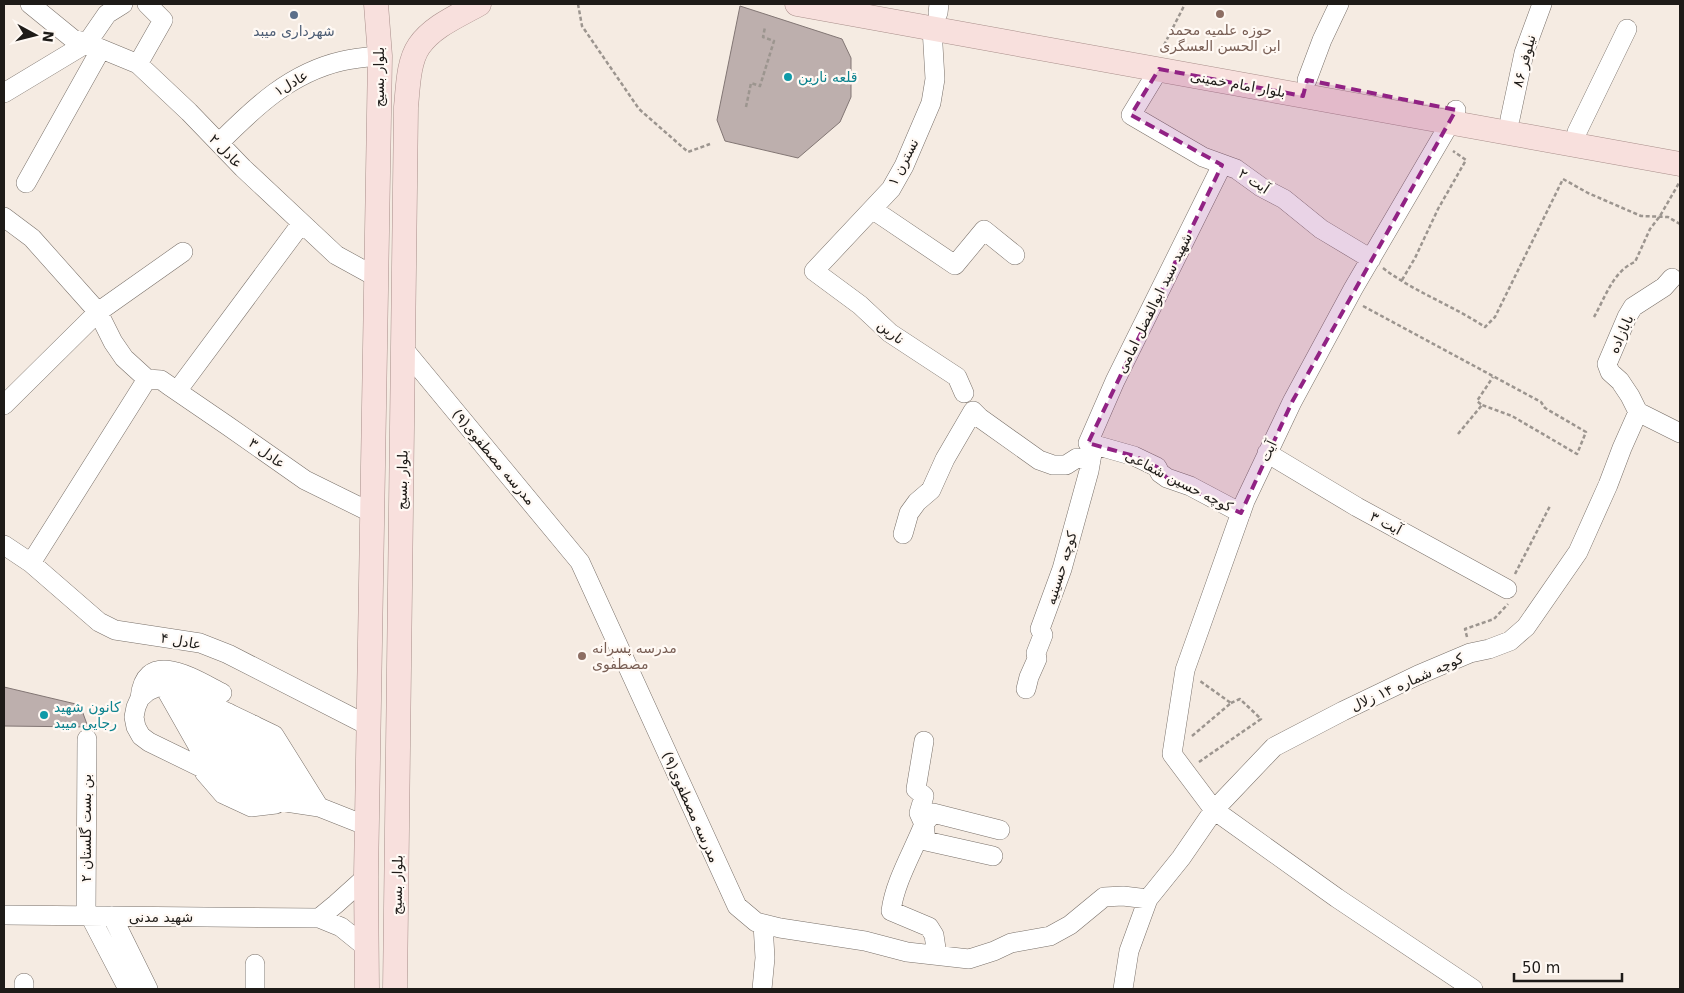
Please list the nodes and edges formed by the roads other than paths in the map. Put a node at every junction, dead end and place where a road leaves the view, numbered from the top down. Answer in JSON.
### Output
{"nodes":[{"id":1,"x":30,"y":4,"type":"edge"},
{"id":2,"x":123,"y":4,"type":"edge"},
{"id":3,"x":147,"y":4,"type":"edge"},
{"id":4,"x":376,"y":4,"type":"edge"},
{"id":5,"x":479,"y":4,"type":"edge"},
{"id":6,"x":797,"y":4,"type":"edge"},
{"id":7,"x":891,"y":4,"type":"edge"},
{"id":8,"x":1339,"y":4,"type":"edge"},
{"id":9,"x":1542,"y":4,"type":"edge"},
{"id":10,"x":936,"y":15,"type":"edge"},
{"id":11,"x":1627,"y":29,"type":"dead end"},
{"id":12,"x":94,"y":46,"type":"junction"},
{"id":13,"x":380,"y":56,"type":"junction"},
{"id":14,"x":1158,"y":62,"type":"junction"},
{"id":15,"x":138,"y":64,"type":"junction"},
{"id":16,"x":1305,"y":88,"type":"junction"},
{"id":17,"x":4,"y":93,"type":"edge"},
{"id":18,"x":379,"y":104,"type":"junction"},
{"id":19,"x":406,"y":107,"type":"junction"},
{"id":20,"x":1510,"y":119,"type":"junction"},
{"id":21,"x":1448,"y":125,"type":"junction"},
{"id":22,"x":1577,"y":132,"type":"junction"},
{"id":23,"x":219,"y":143,"type":"junction"},
{"id":24,"x":1680,"y":150,"type":"edge"},
{"id":25,"x":1680,"y":164,"type":"edge"},
{"id":26,"x":1222,"y":165,"type":"junction"},
{"id":27,"x":26,"y":183,"type":"dead end"},
{"id":28,"x":872,"y":209,"type":"junction"},
{"id":29,"x":5,"y":221,"type":"edge"},
{"id":30,"x":301,"y":224,"type":"junction"},
{"id":31,"x":183,"y":252,"type":"dead end"},
{"id":32,"x":1015,"y":256,"type":"dead end"},
{"id":33,"x":1371,"y":259,"type":"junction"},
{"id":34,"x":814,"y":271,"type":"joint"},
{"id":35,"x":376,"y":276,"type":"junction"},
{"id":36,"x":1674,"y":276,"type":"edge"},
{"id":37,"x":98,"y":312,"type":"junction"},
{"id":38,"x":403,"y":348,"type":"junction"},
{"id":39,"x":147,"y":379,"type":"junction"},
{"id":40,"x":168,"y":385,"type":"junction"},
{"id":41,"x":964,"y":393,"type":"dead end"},
{"id":42,"x":4,"y":405,"type":"edge"},
{"id":43,"x":1638,"y":412,"type":"junction"},
{"id":44,"x":1680,"y":433,"type":"edge"},
{"id":45,"x":1091,"y":449,"type":"junction"},
{"id":46,"x":1267,"y":452,"type":"junction"},
{"id":47,"x":1241,"y":512,"type":"junction"},
{"id":48,"x":372,"y":513,"type":"junction"},
{"id":49,"x":903,"y":534,"type":"dead end"},
{"id":50,"x":4,"y":545,"type":"edge"},
{"id":51,"x":31,"y":563,"type":"junction"},
{"id":52,"x":1506,"y":589,"type":"dead end"},
{"id":53,"x":165,"y":688,"type":"junction"},
{"id":54,"x":1026,"y":689,"type":"dead end"},
{"id":55,"x":185,"y":692,"type":"junction"},
{"id":56,"x":140,"y":698,"type":"junction"},
{"id":57,"x":215,"y":698,"type":"junction"},
{"id":58,"x":229,"y":713,"type":"junction"},
{"id":59,"x":254,"y":725,"type":"junction"},
{"id":60,"x":369,"y":726,"type":"junction"},
{"id":61,"x":87,"y":740,"type":"dead end"},
{"id":62,"x":924,"y":741,"type":"dead end"},
{"id":63,"x":222,"y":763,"type":"junction"},
{"id":64,"x":243,"y":773,"type":"junction"},
{"id":65,"x":267,"y":783,"type":"junction"},
{"id":66,"x":288,"y":797,"type":"junction"},
{"id":67,"x":315,"y":800,"type":"junction"},
{"id":68,"x":1214,"y":810,"type":"junction"},
{"id":69,"x":924,"y":824,"type":"junction"},
{"id":70,"x":367,"y":826,"type":"junction"},
{"id":71,"x":1000,"y":830,"type":"dead end"},
{"id":72,"x":993,"y":856,"type":"dead end"},
{"id":73,"x":366,"y":877,"type":"junction"},
{"id":74,"x":1148,"y":899,"type":"junction"},
{"id":75,"x":4,"y":916,"type":"edge"},
{"id":76,"x":88,"y":916,"type":"junction"},
{"id":77,"x":112,"y":916,"type":"junction"},
{"id":78,"x":318,"y":918,"type":"junction"},
{"id":79,"x":763,"y":924,"type":"junction"},
{"id":80,"x":367,"y":948,"type":"junction"},
{"id":81,"x":936,"y":955,"type":"junction"},
{"id":82,"x":255,"y":964,"type":"dead end"},
{"id":83,"x":128,"y":989,"type":"edge"},
{"id":84,"x":148,"y":989,"type":"edge"},
{"id":85,"x":255,"y":989,"type":"edge"},
{"id":86,"x":367,"y":989,"type":"edge"},
{"id":87,"x":395,"y":989,"type":"edge"},
{"id":88,"x":762,"y":989,"type":"edge"},
{"id":89,"x":1123,"y":989,"type":"edge"},
{"id":90,"x":1473,"y":989,"type":"edge"}],
"edges":[{"from":1,"to":12,"type":"street"},
{"from":2,"to":12,"type":"street"},
{"from":3,"to":15,"type":"street"},
{"from":4,"to":13,"type":"main road","name":"بلوار بسیج"},
{"from":5,"to":19,"type":"main road","name":"بلوار بسیج"},
{"from":6,"to":10,"type":"main road","name":"بلوار امام خمینی"},
{"from":7,"to":10,"type":"main road","name":"بلوار امام خمینی"},
{"from":8,"to":16,"type":"street"},
{"from":9,"to":20,"type":"street","name":"نیلوفر ۸۶"},
{"from":10,"to":14,"type":"main road","name":"بلوار امام خمینی"},
{"from":10,"to":28,"type":"street","name":"نسترن ۱"},
{"from":11,"to":22,"type":"street"},
{"from":12,"to":15,"type":"street"},
{"from":12,"to":17,"type":"street"},
{"from":12,"to":27,"type":"street"},
{"from":13,"to":18,"type":"main road","name":"بلوار بسیج"},
{"from":13,"to":23,"type":"street","name":"عادل۱"},
{"from":14,"to":16,"type":"main road","name":"بلوار امام خمینی"},
{"from":14,"to":26,"type":"street","name":"آیت ۲"},
{"from":15,"to":23,"type":"street","name":"عادل ۲"},
{"from":16,"to":21,"type":"main road","name":"بلوار امام خمینی"},
{"from":18,"to":19,"type":"main road"},
{"from":18,"to":35,"type":"main road","name":"بلوار بسیج"},
{"from":19,"to":38,"type":"main road","name":"بلوار بسیج"},
{"from":20,"to":21,"type":"main road","name":"بلوار امام خمینی"},
{"from":20,"to":22,"type":"main road","name":"بلوار امام خمینی"},
{"from":21,"to":25,"type":"main road","name":"بلوار امام خمینی"},
{"from":21,"to":33,"type":"street","name":"آیت"},
{"from":22,"to":24,"type":"main road","name":"بلوار امام خمینی"},
{"from":23,"to":30,"type":"street","name":"عادل ۲"},
{"from":26,"to":33,"type":"street","name":"آیت ۲"},
{"from":26,"to":45,"type":"street","name":"شهید سید ابوالفضل امامی"},
{"from":28,"to":32,"type":"street"},
{"from":28,"to":34,"type":"street","name":"نسترن ۱"},
{"from":29,"to":37,"type":"street"},
{"from":30,"to":35,"type":"street","name":"عادل ۲"},
{"from":30,"to":40,"type":"street"},
{"from":31,"to":37,"type":"street"},
{"from":33,"to":46,"type":"street","name":"آیت"},
{"from":34,"to":41,"type":"street","name":"نارین"},
{"from":35,"to":48,"type":"main road","name":"بلوار بسیج"},
{"from":36,"to":43,"type":"street","name":"بابازاده"},
{"from":37,"to":39,"type":"street"},
{"from":37,"to":42,"type":"street"},
{"from":38,"to":79,"type":"street","name":"مدرسه مصطفوی(۹)"},
{"from":38,"to":87,"type":"main road","name":"بلوار بسیج"},
{"from":39,"to":40,"type":"street"},
{"from":39,"to":51,"type":"street"},
{"from":40,"to":48,"type":"street","name":"عادل ۳"},
{"from":43,"to":44,"type":"street"},
{"from":43,"to":68,"type":"street","name":"کوچه شماره ۱۴ زلال"},
{"from":45,"to":47,"type":"street","name":"کوچه حسین شفاعی"},
{"from":45,"to":49,"type":"street"},
{"from":45,"to":54,"type":"street","name":"کوچه حسینیه"},
{"from":46,"to":47,"type":"street","name":"آیت"},
{"from":46,"to":52,"type":"street","name":"آیت ۳"},
{"from":47,"to":68,"type":"street","name":"آیت"},
{"from":48,"to":60,"type":"main road","name":"بلوار بسیج"},
{"from":50,"to":51,"type":"street","name":"عادل ۴"},
{"from":51,"to":60,"type":"street","name":"عادل ۴"},
{"from":53,"to":55,"type":"street"},
{"from":53,"to":56,"type":"street"},
{"from":53,"to":63,"type":"street"},
{"from":55,"to":57,"type":"street"},
{"from":55,"to":63,"type":"street"},
{"from":56,"to":57,"type":"street"},
{"from":56,"to":66,"type":"street"},
{"from":57,"to":58,"type":"street"},
{"from":57,"to":64,"type":"street"},
{"from":58,"to":59,"type":"street"},
{"from":58,"to":65,"type":"street"},
{"from":59,"to":66,"type":"street"},
{"from":59,"to":67,"type":"street"},
{"from":60,"to":70,"type":"main road","name":"بلوار بسیج"},
{"from":61,"to":76,"type":"street","name":"بن بست گلستان ۲"},
{"from":62,"to":69,"type":"street"},
{"from":63,"to":64,"type":"street"},
{"from":64,"to":65,"type":"street"},
{"from":65,"to":66,"type":"street"},
{"from":66,"to":67,"type":"street"},
{"from":67,"to":70,"type":"street"},
{"from":68,"to":74,"type":"street","name":"کوچه شماره ۱۴ زلال"},
{"from":68,"to":90,"type":"street","name":"آیت"},
{"from":69,"to":71,"type":"street"},
{"from":69,"to":72,"type":"street"},
{"from":69,"to":81,"type":"street"},
{"from":70,"to":73,"type":"main road","name":"بلوار بسیج"},
{"from":73,"to":78,"type":"street"},
{"from":73,"to":80,"type":"main road","name":"بلوار بسیج"},
{"from":74,"to":81,"type":"street","name":"مدرسه مصطفوی(۹)"},
{"from":74,"to":89,"type":"street","name":"کوچه شماره ۱۴ زلال"},
{"from":75,"to":76,"type":"street","name":"شهید مدنی"},
{"from":76,"to":77,"type":"street","name":"شهید مدنی"},
{"from":76,"to":83,"type":"street"},
{"from":77,"to":78,"type":"street","name":"شهید مدنی"},
{"from":77,"to":84,"type":"street"},
{"from":78,"to":80,"type":"street","name":"شهید مدنی"},
{"from":79,"to":81,"type":"street","name":"مدرسه مصطفوی(۹)"},
{"from":79,"to":88,"type":"street"},
{"from":80,"to":86,"type":"main road","name":"بلوار بسیج"},
{"from":82,"to":85,"type":"street"}]}
